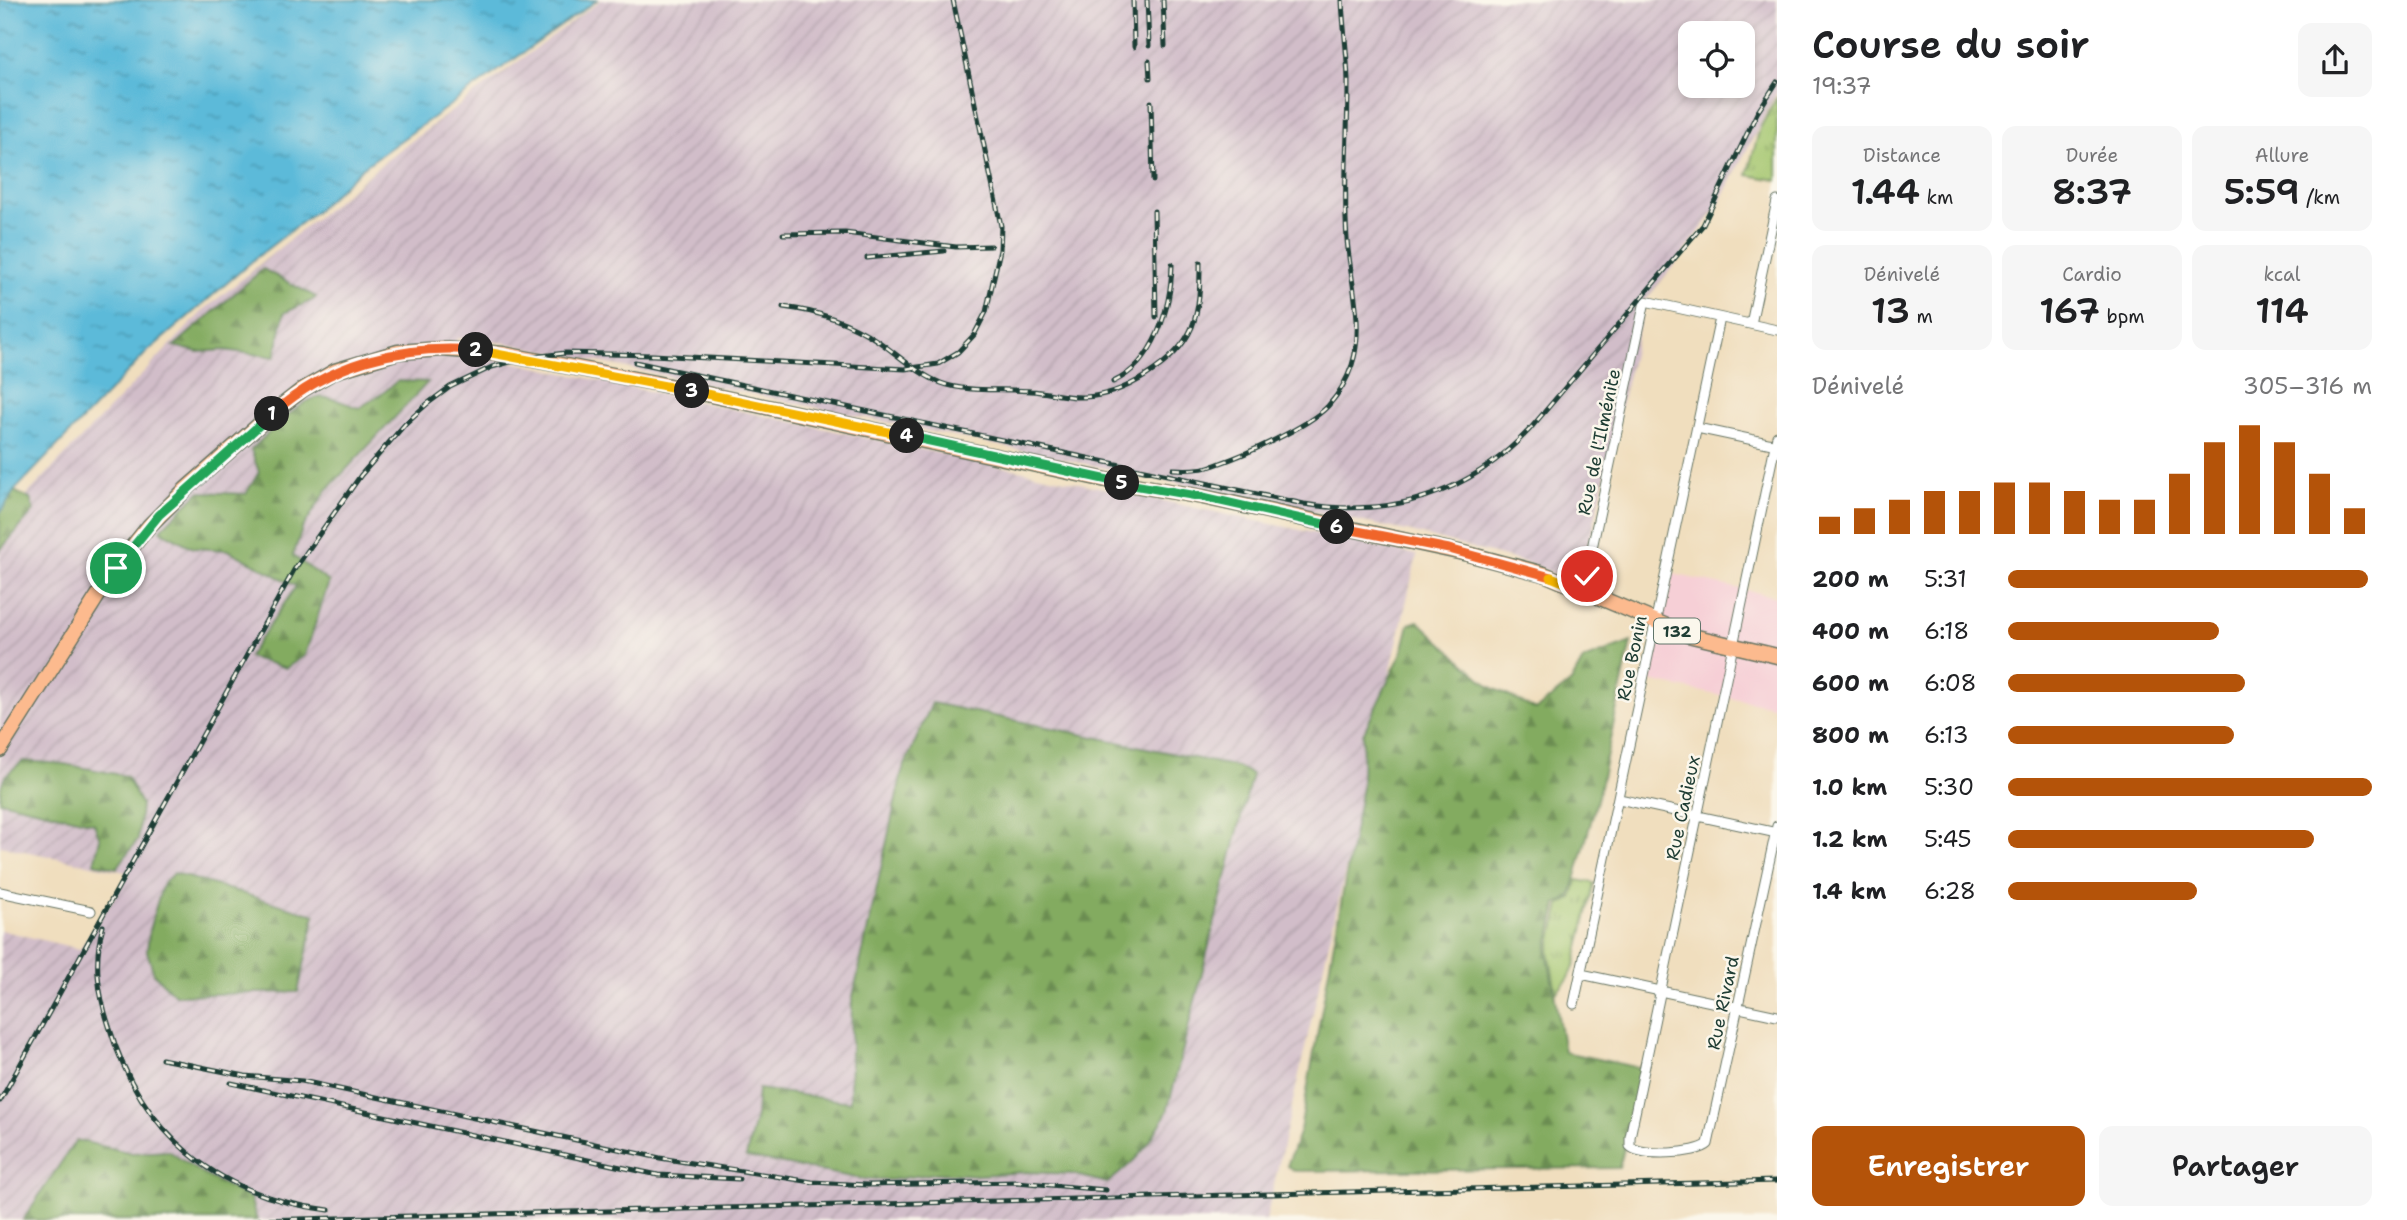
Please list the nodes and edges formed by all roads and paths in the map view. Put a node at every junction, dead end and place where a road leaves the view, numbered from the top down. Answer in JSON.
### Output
{"nodes":[{"id":1,"x":1777,"y":201,"type":"edge"},
{"id":2,"x":1720,"y":318,"type":"junction"},
{"id":3,"x":1751,"y":324,"type":"junction"},
{"id":4,"x":1777,"y":330,"type":"edge"},
{"id":5,"x":1697,"y":428,"type":"junction"},
{"id":6,"x":1776,"y":442,"type":"edge"},
{"id":7,"x":1583,"y":590,"type":"junction"},
{"id":8,"x":1656,"y":623,"type":"junction"},
{"id":9,"x":1734,"y":647,"type":"junction"},
{"id":10,"x":1777,"y":656,"type":"edge"},
{"id":11,"x":0,"y":750,"type":"edge"},
{"id":12,"x":1619,"y":799,"type":"junction"},
{"id":13,"x":1697,"y":817,"type":"junction"},
{"id":14,"x":1776,"y":831,"type":"edge"},
{"id":15,"x":0,"y":892,"type":"edge"},
{"id":16,"x":91,"y":911,"type":"dead end"},
{"id":17,"x":1581,"y":974,"type":"junction"},
{"id":18,"x":1661,"y":992,"type":"junction"},
{"id":19,"x":1574,"y":1004,"type":"dead end"},
{"id":20,"x":1738,"y":1009,"type":"junction"},
{"id":21,"x":1777,"y":1016,"type":"edge"},
{"id":22,"x":1668,"y":1152,"type":"joint"}],
"edges":[{"from":1,"to":3,"type":"street"},
{"from":2,"to":3,"type":"street"},
{"from":2,"to":5,"type":"street","name":"Rue Bonin"},
{"from":2,"to":7,"type":"street","name":"Rue de l'Ilménite"},
{"from":3,"to":4,"type":"street"},
{"from":5,"to":6,"type":"street"},
{"from":5,"to":8,"type":"street","name":"Rue Bonin"},
{"from":6,"to":9,"type":"street","name":"Rue Cadieux"},
{"from":7,"to":8,"type":"main road","number":"132"},
{"from":7,"to":11,"type":"main road","number":"132"},
{"from":8,"to":9,"type":"main road","number":"132"},
{"from":8,"to":12,"type":"street","name":"Rue Bonin"},
{"from":9,"to":10,"type":"main road","number":"132"},
{"from":9,"to":13,"type":"street","name":"Rue Cadieux"},
{"from":12,"to":13,"type":"street"},
{"from":12,"to":17,"type":"street","name":"Rue Bonin"},
{"from":13,"to":14,"type":"street"},
{"from":13,"to":18,"type":"street","name":"Rue Cadieux"},
{"from":14,"to":20,"type":"street","name":"Rue Rivard"},
{"from":15,"to":16,"type":"street"},
{"from":17,"to":18,"type":"street"},
{"from":17,"to":19,"type":"street","name":"Rue Bonin"},
{"from":18,"to":20,"type":"street"},
{"from":18,"to":22,"type":"street","name":"Rue Cadieux"},
{"from":20,"to":21,"type":"street"},
{"from":20,"to":22,"type":"street","name":"Rue Rivard"}]}
